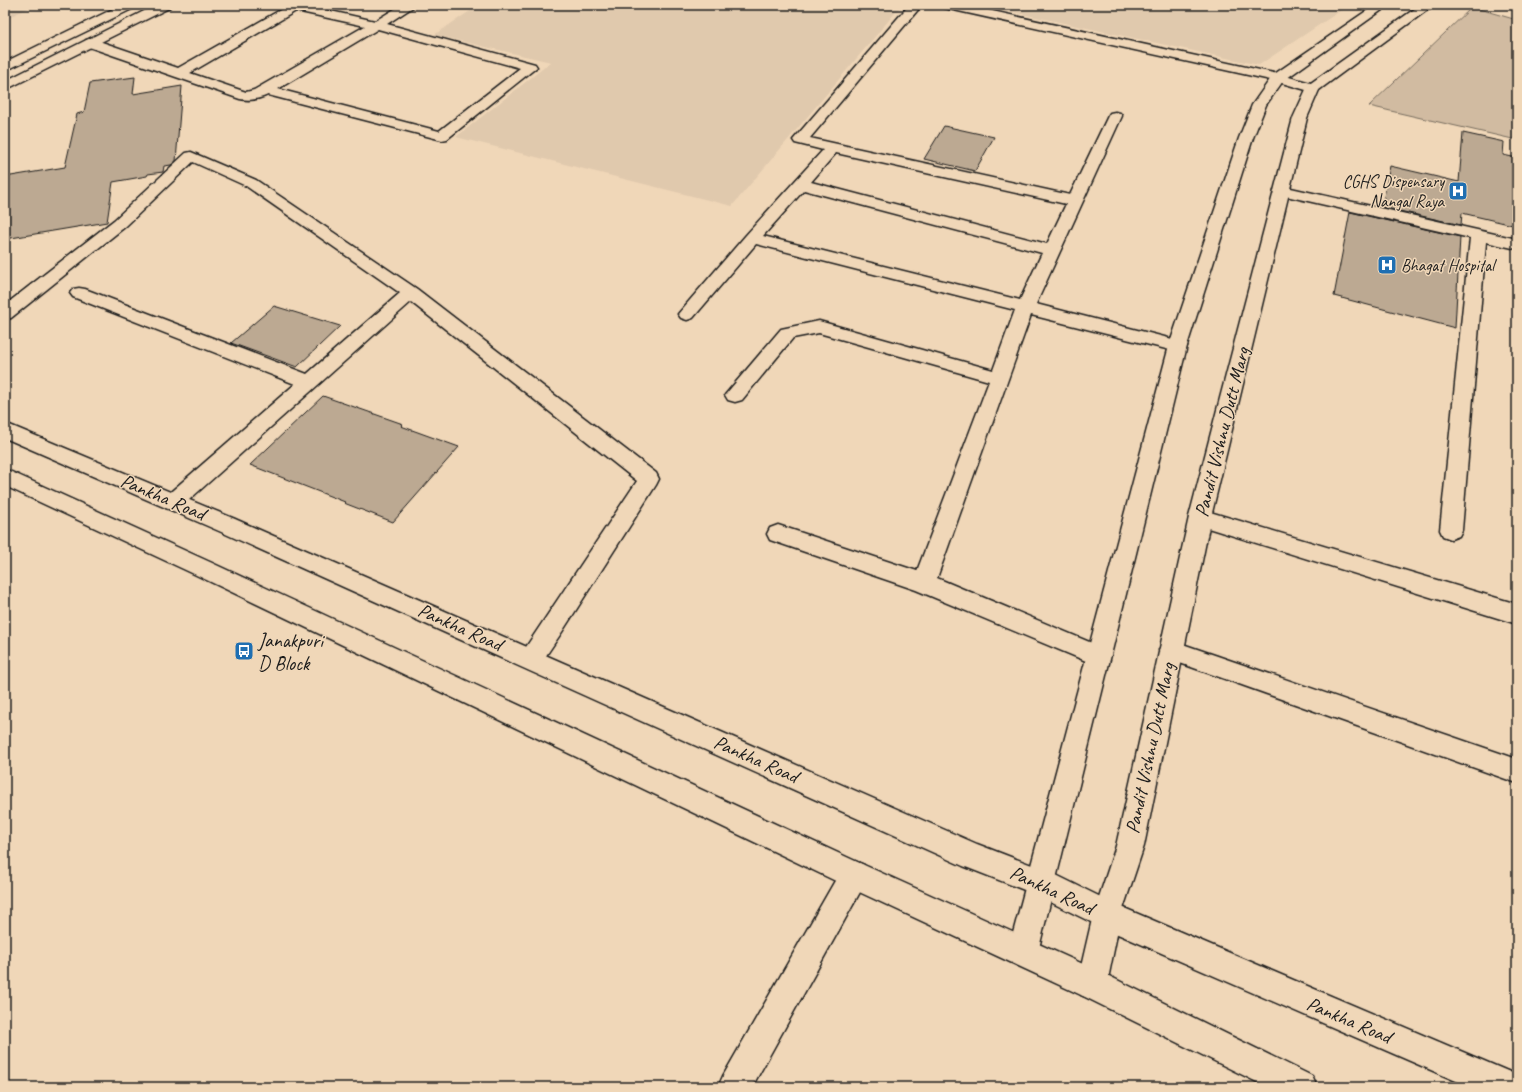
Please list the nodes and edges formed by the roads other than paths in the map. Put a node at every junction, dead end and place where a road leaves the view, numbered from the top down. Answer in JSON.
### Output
{"nodes":[{"id":1,"x":130,"y":5,"type":"edge"},
{"id":2,"x":165,"y":5,"type":"edge"},
{"id":3,"x":410,"y":5,"type":"edge"},
{"id":4,"x":916,"y":5,"type":"edge"},
{"id":5,"x":948,"y":5,"type":"edge"},
{"id":6,"x":1383,"y":5,"type":"edge"},
{"id":7,"x":1428,"y":5,"type":"edge"},
{"id":8,"x":296,"y":6,"type":"edge"},
{"id":9,"x":377,"y":25,"type":"junction"},
{"id":10,"x":91,"y":43,"type":"junction"},
{"id":11,"x":5,"y":67,"type":"edge"},
{"id":12,"x":178,"y":74,"type":"junction"},
{"id":13,"x":1278,"y":78,"type":"junction"},
{"id":14,"x":5,"y":86,"type":"edge"},
{"id":15,"x":1313,"y":88,"type":"junction"},
{"id":16,"x":266,"y":90,"type":"junction"},
{"id":17,"x":1115,"y":116,"type":"dead end"},
{"id":18,"x":833,"y":148,"type":"junction"},
{"id":19,"x":801,"y":184,"type":"junction"},
{"id":20,"x":1282,"y":191,"type":"junction"},
{"id":21,"x":1076,"y":201,"type":"junction"},
{"id":22,"x":1478,"y":235,"type":"junction"},
{"id":23,"x":752,"y":238,"type":"junction"},
{"id":24,"x":1517,"y":244,"type":"edge"},
{"id":25,"x":1052,"y":251,"type":"junction"},
{"id":26,"x":79,"y":293,"type":"dead end"},
{"id":27,"x":411,"y":294,"type":"junction"},
{"id":28,"x":1025,"y":308,"type":"junction"},
{"id":29,"x":5,"y":314,"type":"edge"},
{"id":30,"x":687,"y":314,"type":"dead end"},
{"id":31,"x":1178,"y":346,"type":"junction"},
{"id":32,"x":1000,"y":378,"type":"junction"},
{"id":33,"x":309,"y":382,"type":"junction"},
{"id":34,"x":735,"y":395,"type":"dead end"},
{"id":35,"x":5,"y":430,"type":"edge"},
{"id":36,"x":5,"y":477,"type":"edge"},
{"id":37,"x":173,"y":502,"type":"junction"},
{"id":38,"x":1200,"y":517,"type":"junction"},
{"id":39,"x":1451,"y":530,"type":"dead end"},
{"id":40,"x":778,"y":534,"type":"dead end"},
{"id":41,"x":924,"y":583,"type":"junction"},
{"id":42,"x":1517,"y":614,"type":"edge"},
{"id":43,"x":1171,"y":650,"type":"junction"},
{"id":44,"x":1098,"y":656,"type":"junction"},
{"id":45,"x":530,"y":658,"type":"junction"},
{"id":46,"x":1517,"y":771,"type":"edge"},
{"id":47,"x":854,"y":875,"type":"junction"},
{"id":48,"x":1040,"y":882,"type":"junction"},
{"id":49,"x":1107,"y":915,"type":"junction"},
{"id":50,"x":1022,"y":952,"type":"junction"},
{"id":51,"x":1092,"y":984,"type":"junction"},
{"id":52,"x":734,"y":1087,"type":"edge"},
{"id":53,"x":1300,"y":1087,"type":"edge"},
{"id":54,"x":1507,"y":1087,"type":"edge"}],
"edges":[{"from":1,"to":11,"type":"street"},
{"from":2,"to":10,"type":"street"},
{"from":3,"to":9,"type":"street"},
{"from":4,"to":18,"type":"street"},
{"from":5,"to":13,"type":"street"},
{"from":6,"to":13,"type":"street"},
{"from":7,"to":15,"type":"street"},
{"from":8,"to":9,"type":"street"},
{"from":8,"to":12,"type":"street"},
{"from":9,"to":16,"type":"street"},
{"from":9,"to":16,"type":"street"},
{"from":10,"to":12,"type":"street"},
{"from":10,"to":14,"type":"street"},
{"from":12,"to":16,"type":"street"},
{"from":13,"to":15,"type":"street"},
{"from":13,"to":31,"type":"street"},
{"from":15,"to":20,"type":"street","name":"Pandit Vishnu Dutt Marg"},
{"from":17,"to":21,"type":"street"},
{"from":18,"to":19,"type":"street"},
{"from":18,"to":21,"type":"street"},
{"from":19,"to":23,"type":"street"},
{"from":19,"to":25,"type":"street"},
{"from":20,"to":22,"type":"street"},
{"from":20,"to":38,"type":"street","name":"Pandit Vishnu Dutt Marg"},
{"from":21,"to":25,"type":"street"},
{"from":22,"to":24,"type":"street"},
{"from":22,"to":39,"type":"street"},
{"from":23,"to":28,"type":"street"},
{"from":23,"to":30,"type":"street"},
{"from":25,"to":28,"type":"street"},
{"from":26,"to":33,"type":"street"},
{"from":27,"to":29,"type":"street"},
{"from":27,"to":33,"type":"street"},
{"from":27,"to":45,"type":"street"},
{"from":28,"to":31,"type":"street"},
{"from":28,"to":32,"type":"street"},
{"from":31,"to":44,"type":"street"},
{"from":32,"to":34,"type":"street"},
{"from":32,"to":41,"type":"street"},
{"from":33,"to":37,"type":"street"},
{"from":35,"to":37,"type":"street","name":"Pankha Road"},
{"from":36,"to":47,"type":"street"},
{"from":37,"to":45,"type":"street","name":"Pankha Road"},
{"from":38,"to":42,"type":"street"},
{"from":38,"to":43,"type":"street","name":"Pandit Vishnu Dutt Marg"},
{"from":40,"to":41,"type":"street"},
{"from":41,"to":44,"type":"street"},
{"from":43,"to":46,"type":"street"},
{"from":43,"to":49,"type":"street","name":"Pandit Vishnu Dutt Marg"},
{"from":44,"to":48,"type":"street"},
{"from":45,"to":48,"type":"street","name":"Pankha Road"},
{"from":47,"to":50,"type":"street"},
{"from":47,"to":52,"type":"street"},
{"from":48,"to":49,"type":"street","name":"Pankha Road"},
{"from":48,"to":50,"type":"street"},
{"from":49,"to":51,"type":"street","name":"Pandit Vishnu Dutt Marg"},
{"from":49,"to":54,"type":"street","name":"Pankha Road"},
{"from":50,"to":51,"type":"street"},
{"from":51,"to":53,"type":"street"}]}
